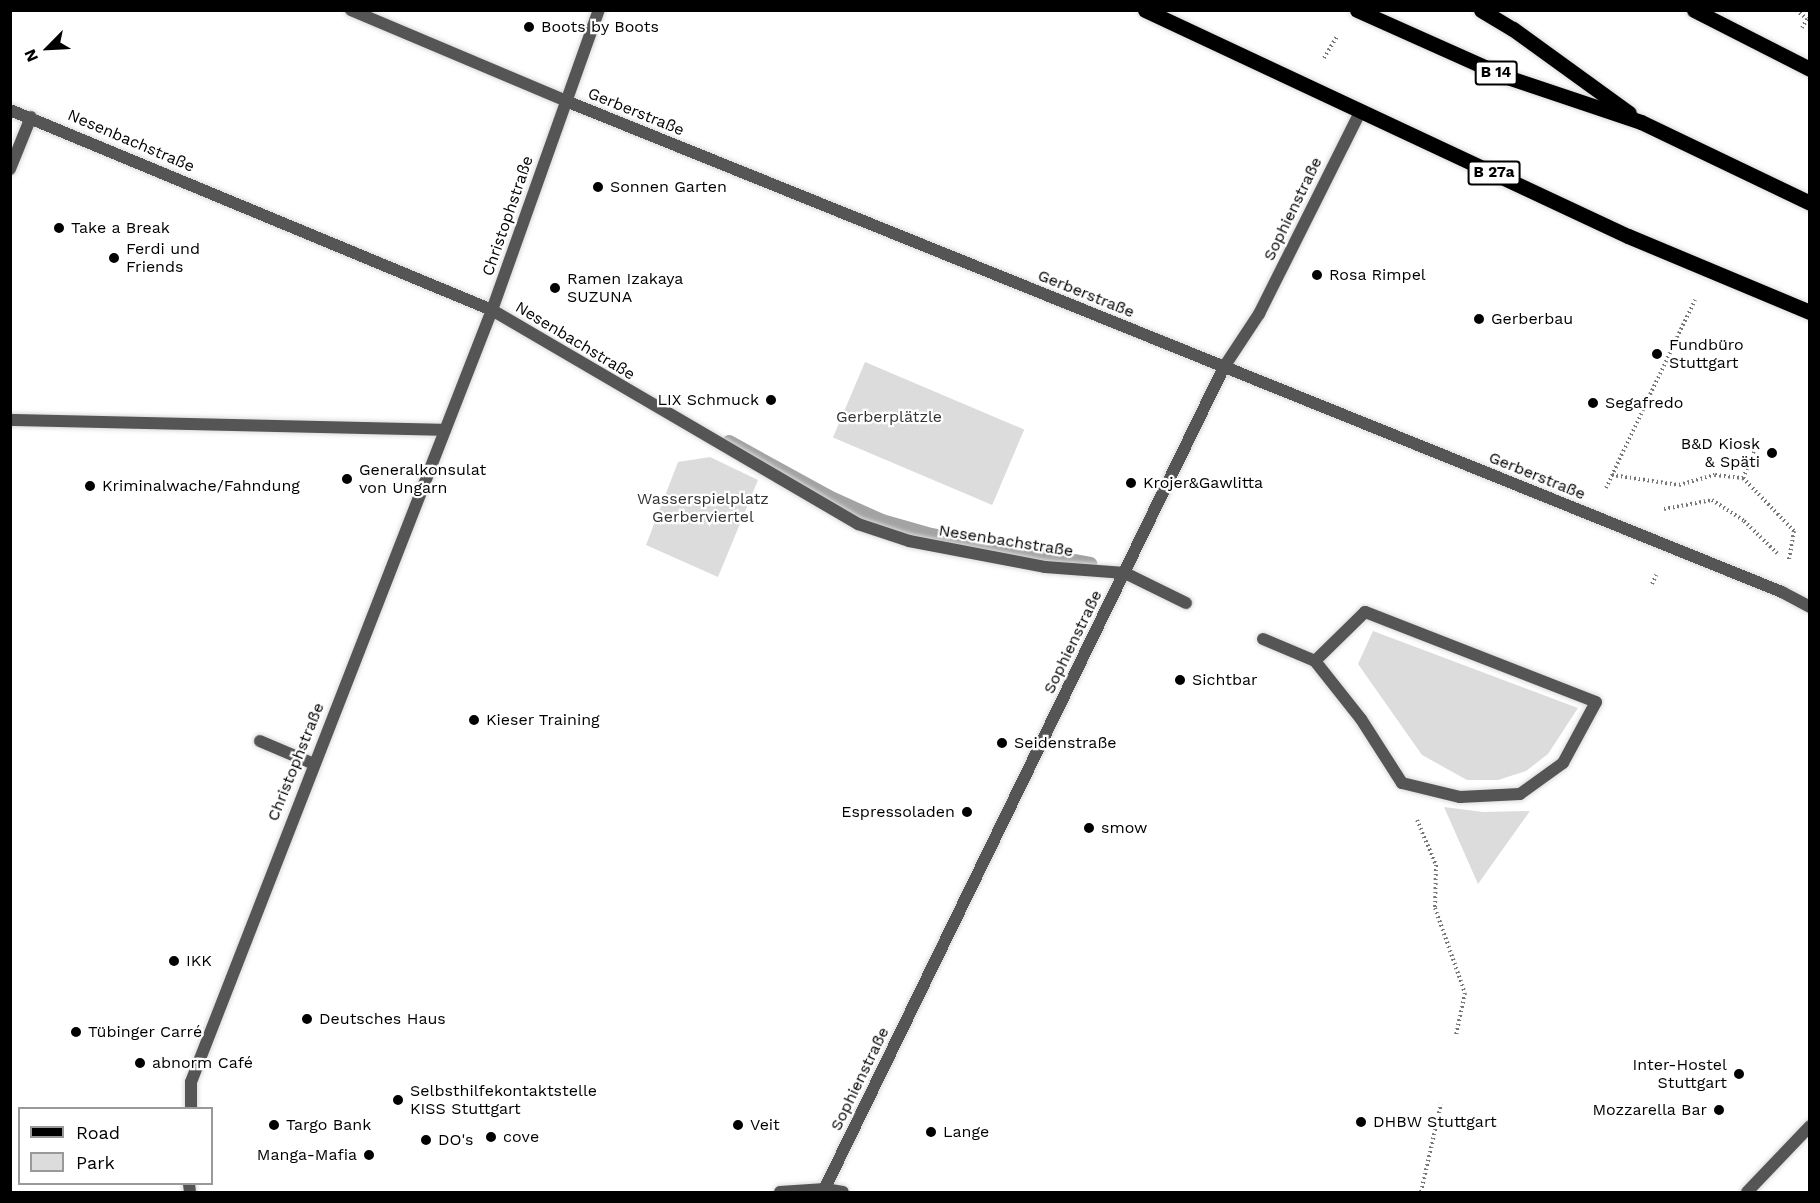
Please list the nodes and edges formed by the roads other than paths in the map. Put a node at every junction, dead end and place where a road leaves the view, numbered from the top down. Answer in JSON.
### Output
{"nodes":[{"id":1,"x":351,"y":10,"type":"edge"},
{"id":2,"x":599,"y":10,"type":"edge"},
{"id":3,"x":1146,"y":10,"type":"edge"},
{"id":4,"x":1357,"y":10,"type":"edge"},
{"id":5,"x":1481,"y":10,"type":"edge"},
{"id":6,"x":1694,"y":10,"type":"edge"},
{"id":7,"x":1809,"y":69,"type":"edge"},
{"id":8,"x":566,"y":101,"type":"junction"},
{"id":9,"x":10,"y":110,"type":"edge"},
{"id":10,"x":1361,"y":110,"type":"junction"},
{"id":11,"x":31,"y":117,"type":"junction"},
{"id":12,"x":1641,"y":122,"type":"junction"},
{"id":13,"x":10,"y":169,"type":"edge"},
{"id":14,"x":1809,"y":203,"type":"edge"},
{"id":15,"x":492,"y":310,"type":"junction"},
{"id":16,"x":1809,"y":312,"type":"edge"},
{"id":17,"x":1224,"y":368,"type":"junction"},
{"id":18,"x":10,"y":420,"type":"edge"},
{"id":19,"x":444,"y":430,"type":"junction"},
{"id":20,"x":1125,"y":573,"type":"junction"},
{"id":21,"x":1186,"y":603,"type":"dead end"},
{"id":22,"x":1809,"y":607,"type":"edge"},
{"id":23,"x":1263,"y":639,"type":"dead end"},
{"id":24,"x":1315,"y":661,"type":"junction"},
{"id":25,"x":260,"y":741,"type":"dead end"},
{"id":26,"x":314,"y":764,"type":"junction"},
{"id":27,"x":191,"y":1107,"type":"edge"},
{"id":28,"x":1809,"y":1127,"type":"edge"},
{"id":29,"x":824,"y":1191,"type":"edge"},
{"id":30,"x":780,"y":1192,"type":"edge"},
{"id":31,"x":843,"y":1192,"type":"edge"},
{"id":32,"x":1747,"y":1192,"type":"edge"}],
"edges":[{"from":1,"to":8,"type":"street","name":"Gerberstraße"},
{"from":2,"to":8,"type":"street","name":"Christophstraße"},
{"from":3,"to":10,"type":"main road","number":"B 27a"},
{"from":4,"to":12,"type":"main road","number":"B 14"},
{"from":5,"to":12,"type":"main road","number":"B 14"},
{"from":6,"to":7,"type":"main road"},
{"from":8,"to":15,"type":"street","name":"Christophstraße"},
{"from":8,"to":17,"type":"street","name":"Gerberstraße"},
{"from":9,"to":11,"type":"street","name":"Nesenbachstraße"},
{"from":10,"to":16,"type":"main road","number":"B 27a"},
{"from":10,"to":17,"type":"street","name":"Sophienstraße"},
{"from":11,"to":13,"type":"street"},
{"from":11,"to":15,"type":"street","name":"Nesenbachstraße"},
{"from":12,"to":14,"type":"main road","number":"B 14"},
{"from":15,"to":19,"type":"street","name":"Christophstraße"},
{"from":15,"to":20,"type":"street","name":"Nesenbachstraße"},
{"from":17,"to":20,"type":"street","name":"Sophienstraße"},
{"from":17,"to":22,"type":"street","name":"Gerberstraße"},
{"from":18,"to":19,"type":"street"},
{"from":19,"to":26,"type":"street","name":"Christophstraße"},
{"from":20,"to":21,"type":"street"},
{"from":20,"to":29,"type":"street","name":"Sophienstraße"},
{"from":23,"to":24,"type":"street"},
{"from":24,"to":24,"type":"street"},
{"from":25,"to":26,"type":"street"},
{"from":26,"to":27,"type":"street","name":"Christophstraße"},
{"from":28,"to":32,"type":"street"},
{"from":29,"to":30,"type":"street"},
{"from":29,"to":31,"type":"street"}]}
